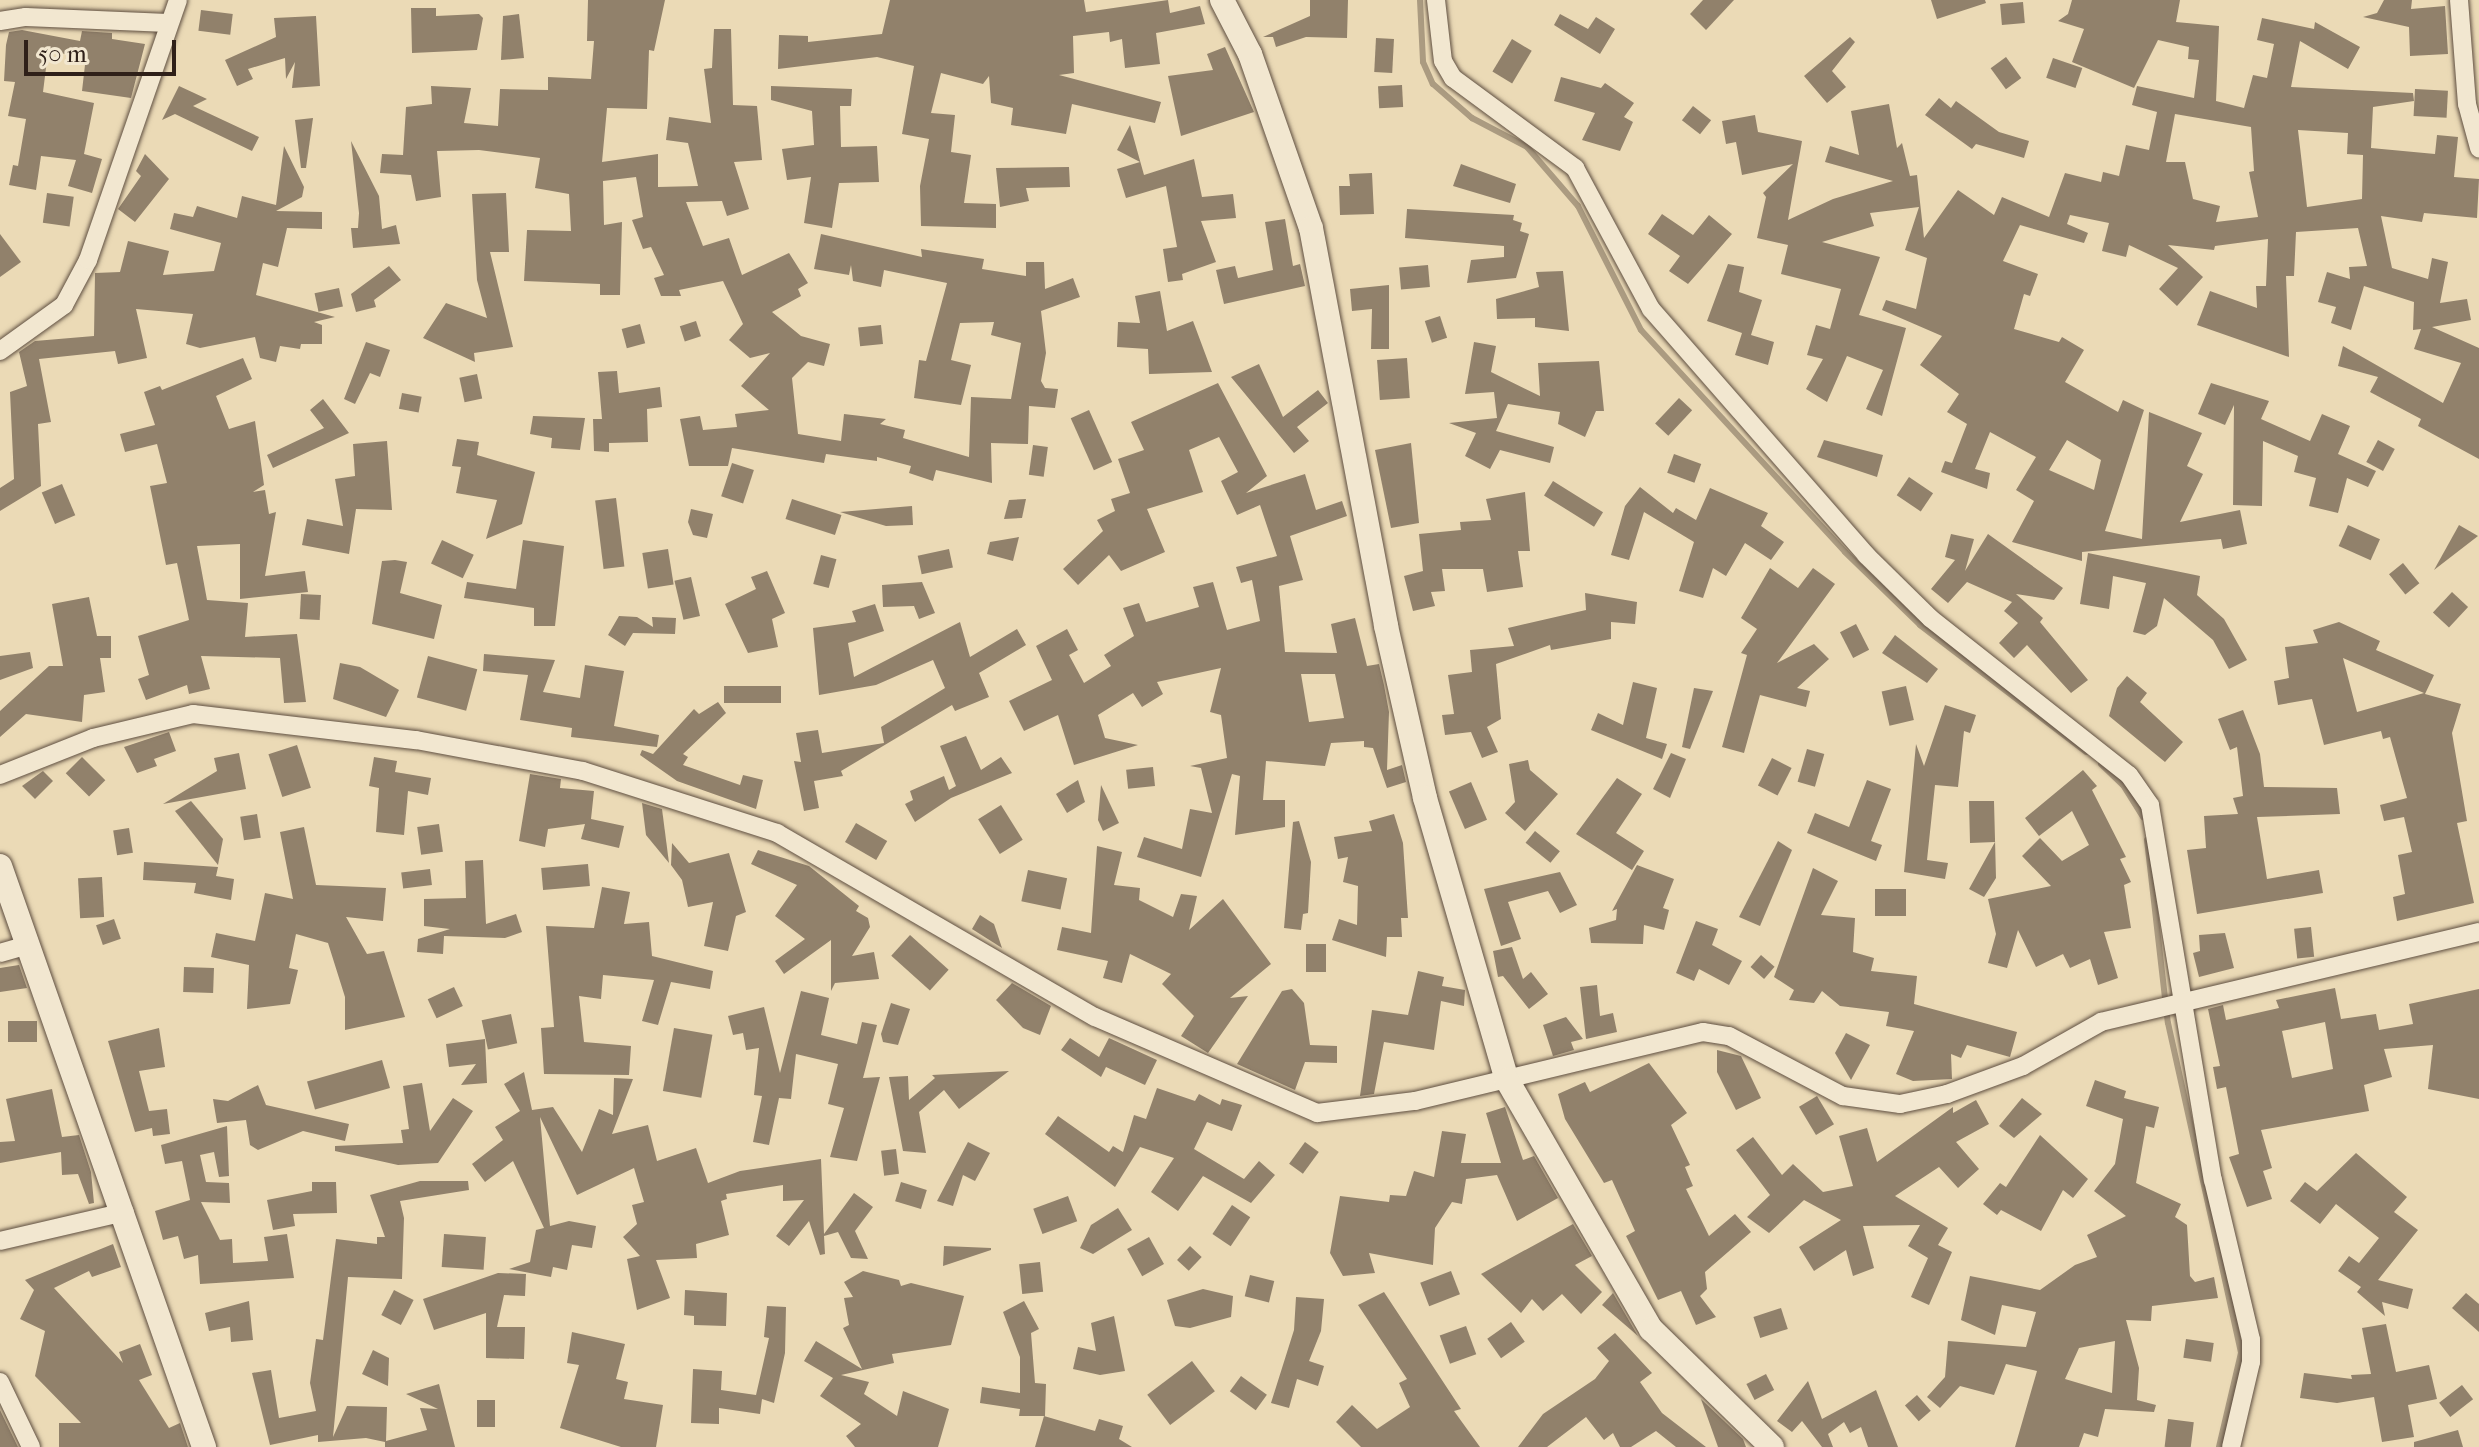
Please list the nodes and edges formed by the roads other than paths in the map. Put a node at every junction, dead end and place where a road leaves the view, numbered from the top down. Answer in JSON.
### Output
{"nodes":[{"id":1,"x":178,"y":0,"type":"edge"},
{"id":2,"x":1222,"y":0,"type":"edge"},
{"id":3,"x":1436,"y":0,"type":"edge"},
{"id":4,"x":2459,"y":0,"type":"edge"},
{"id":5,"x":0,"y":21,"type":"edge"},
{"id":6,"x":168,"y":23,"type":"junction"},
{"id":7,"x":2479,"y":148,"type":"edge"},
{"id":8,"x":0,"y":351,"type":"edge"},
{"id":9,"x":0,"y":775,"type":"edge"},
{"id":10,"x":0,"y":866,"type":"edge"},
{"id":11,"x":2479,"y":932,"type":"edge"},
{"id":12,"x":28,"y":945,"type":"junction"},
{"id":13,"x":0,"y":953,"type":"edge"},
{"id":14,"x":2181,"y":1006,"type":"junction"},
{"id":15,"x":1507,"y":1080,"type":"junction"},
{"id":16,"x":125,"y":1212,"type":"junction"},
{"id":17,"x":0,"y":1241,"type":"edge"},
{"id":18,"x":0,"y":1382,"type":"edge"},
{"id":19,"x":31,"y":1447,"type":"edge"},
{"id":20,"x":204,"y":1447,"type":"edge"},
{"id":21,"x":1772,"y":1447,"type":"edge"},
{"id":22,"x":2231,"y":1447,"type":"edge"}],
"edges":[{"from":1,"to":6,"type":"street"},
{"from":2,"to":15,"type":"street"},
{"from":3,"to":14,"type":"street"},
{"from":4,"to":7,"type":"street"},
{"from":5,"to":6,"type":"street"},
{"from":6,"to":8,"type":"street"},
{"from":9,"to":15,"type":"street"},
{"from":10,"to":12,"type":"street"},
{"from":11,"to":14,"type":"street"},
{"from":12,"to":13,"type":"street"},
{"from":12,"to":16,"type":"street"},
{"from":14,"to":15,"type":"street"},
{"from":14,"to":22,"type":"street"},
{"from":15,"to":21,"type":"street"},
{"from":16,"to":17,"type":"street"},
{"from":16,"to":20,"type":"street"},
{"from":18,"to":19,"type":"street"}]}
